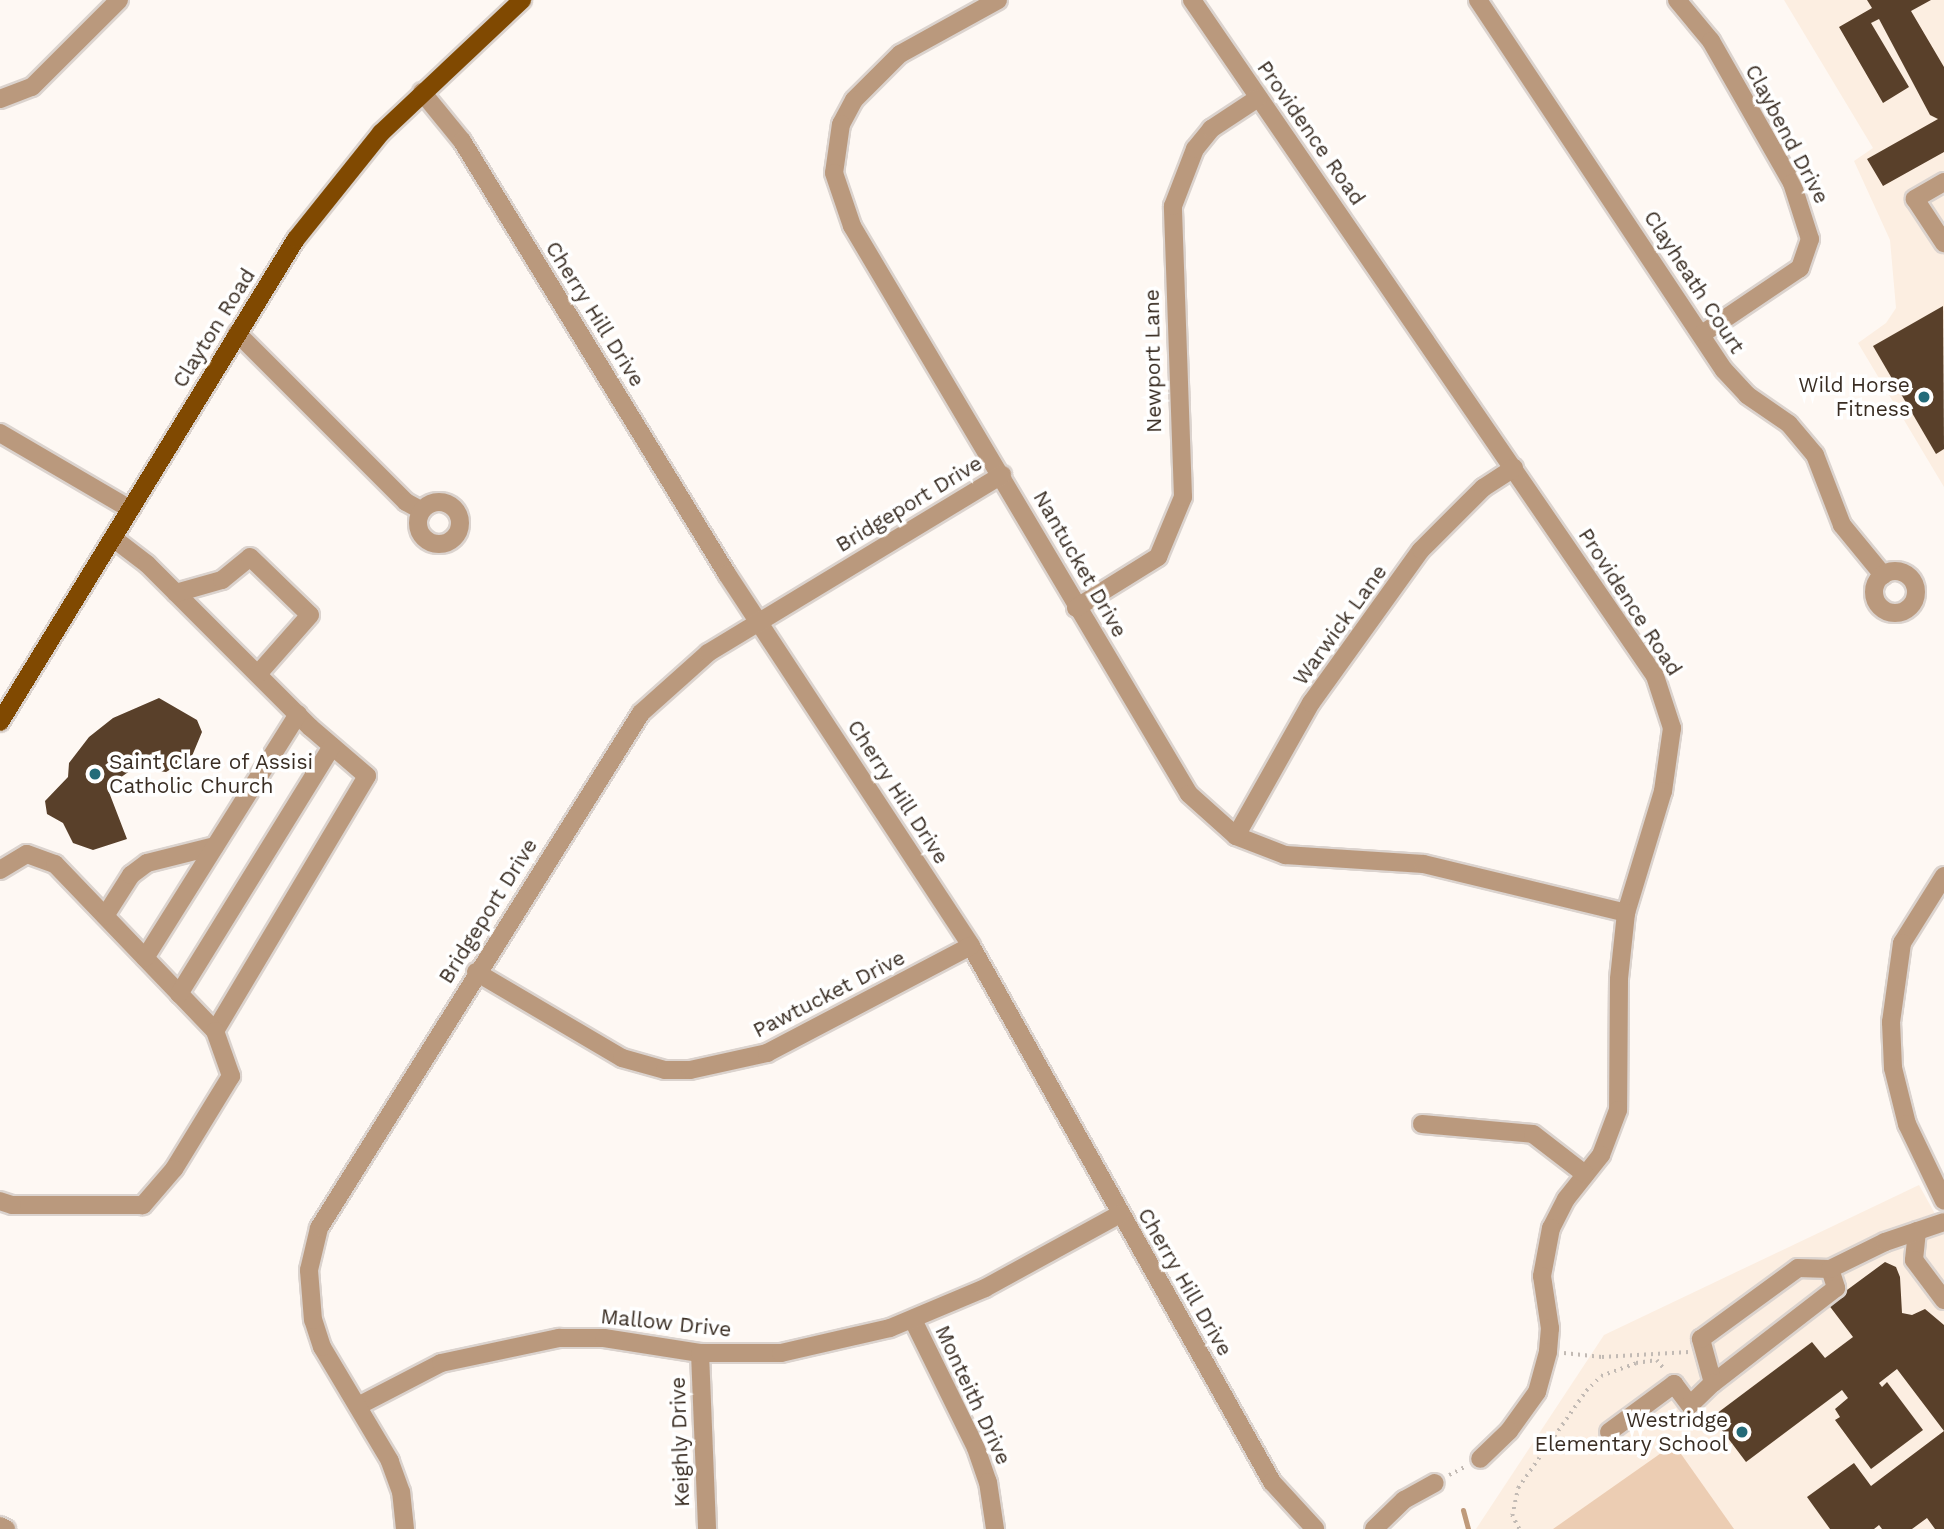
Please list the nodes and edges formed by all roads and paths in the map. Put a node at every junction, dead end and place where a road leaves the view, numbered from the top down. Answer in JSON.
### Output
{"nodes":[{"id":1,"x":119,"y":0,"type":"edge"},
{"id":2,"x":522,"y":0,"type":"edge"},
{"id":3,"x":998,"y":0,"type":"edge"},
{"id":4,"x":1192,"y":0,"type":"edge"},
{"id":5,"x":1478,"y":0,"type":"edge"},
{"id":6,"x":1677,"y":0,"type":"edge"},
{"id":7,"x":422,"y":92,"type":"junction"},
{"id":8,"x":1258,"y":98,"type":"junction"},
{"id":9,"x":0,"y":99,"type":"edge"},
{"id":10,"x":1944,"y":182,"type":"edge"},
{"id":11,"x":1944,"y":243,"type":"edge"},
{"id":12,"x":237,"y":333,"type":"junction"},
{"id":13,"x":1702,"y":334,"type":"junction"},
{"id":14,"x":0,"y":433,"type":"edge"},
{"id":15,"x":1514,"y":468,"type":"junction"},
{"id":16,"x":1002,"y":475,"type":"junction"},
{"id":17,"x":131,"y":509,"type":"junction"},
{"id":18,"x":422,"y":511,"type":"dead end"},
{"id":19,"x":113,"y":538,"type":"junction"},
{"id":20,"x":1883,"y":575,"type":"dead end"},
{"id":21,"x":176,"y":593,"type":"junction"},
{"id":22,"x":1076,"y":608,"type":"junction"},
{"id":23,"x":758,"y":621,"type":"junction"},
{"id":24,"x":258,"y":674,"type":"junction"},
{"id":25,"x":304,"y":721,"type":"junction"},
{"id":26,"x":0,"y":722,"type":"edge"},
{"id":27,"x":332,"y":746,"type":"junction"},
{"id":28,"x":1236,"y":836,"type":"junction"},
{"id":29,"x":215,"y":846,"type":"junction"},
{"id":30,"x":0,"y":870,"type":"edge"},
{"id":31,"x":1944,"y":876,"type":"edge"},
{"id":32,"x":1626,"y":913,"type":"junction"},
{"id":33,"x":105,"y":916,"type":"junction"},
{"id":34,"x":971,"y":946,"type":"junction"},
{"id":35,"x":145,"y":958,"type":"junction"},
{"id":36,"x":476,"y":972,"type":"junction"},
{"id":37,"x":179,"y":994,"type":"junction"},
{"id":38,"x":215,"y":1031,"type":"junction"},
{"id":39,"x":1422,"y":1125,"type":"dead end"},
{"id":40,"x":1586,"y":1174,"type":"junction"},
{"id":41,"x":0,"y":1201,"type":"edge"},
{"id":42,"x":1944,"y":1201,"type":"edge"},
{"id":43,"x":1120,"y":1214,"type":"junction"},
{"id":44,"x":1944,"y":1223,"type":"edge"},
{"id":45,"x":1917,"y":1231,"type":"junction"},
{"id":46,"x":1830,"y":1269,"type":"junction"},
{"id":47,"x":1944,"y":1300,"type":"edge"},
{"id":48,"x":914,"y":1322,"type":"junction"},
{"id":49,"x":1697,"y":1351,"type":"dead end"},
{"id":50,"x":1548,"y":1352,"type":"junction"},
{"id":51,"x":699,"y":1353,"type":"junction"},
{"id":52,"x":1667,"y":1374,"type":"dead end"},
{"id":53,"x":1713,"y":1383,"type":"junction"},
{"id":54,"x":358,"y":1406,"type":"junction"},
{"id":55,"x":1609,"y":1433,"type":"dead end"},
{"id":56,"x":1480,"y":1459,"type":"dead end"},
{"id":57,"x":1435,"y":1483,"type":"dead end"},
{"id":58,"x":0,"y":1526,"type":"edge"},
{"id":59,"x":6,"y":1529,"type":"edge"},
{"id":60,"x":405,"y":1529,"type":"edge"},
{"id":61,"x":707,"y":1529,"type":"edge"},
{"id":62,"x":995,"y":1529,"type":"edge"},
{"id":63,"x":1315,"y":1529,"type":"edge"},
{"id":64,"x":1374,"y":1529,"type":"edge"},
{"id":65,"x":1519,"y":1529,"type":"edge"}],
"edges":[{"from":1,"to":9,"type":"street"},
{"from":2,"to":7,"type":"main road","name":"Clayton Road"},
{"from":3,"to":16,"type":"street","name":"Nantucket Drive"},
{"from":4,"to":8,"type":"street","name":"Providence Road"},
{"from":5,"to":13,"type":"street","name":"Clayheath Court"},
{"from":6,"to":13,"type":"street","name":"Claybend Drive"},
{"from":7,"to":12,"type":"main road","name":"Clayton Road"},
{"from":7,"to":23,"type":"street","name":"Cherry Hill Drive"},
{"from":8,"to":15,"type":"street","name":"Providence Road"},
{"from":8,"to":22,"type":"street","name":"Newport Lane"},
{"from":10,"to":11,"type":"street"},
{"from":12,"to":17,"type":"main road","name":"Clayton Road"},
{"from":12,"to":18,"type":"street"},
{"from":13,"to":20,"type":"street","name":"Clayheath Court"},
{"from":14,"to":17,"type":"street"},
{"from":15,"to":28,"type":"street","name":"Warwick Lane"},
{"from":15,"to":32,"type":"street","name":"Providence Road"},
{"from":16,"to":22,"type":"street","name":"Nantucket Drive"},
{"from":16,"to":23,"type":"street","name":"Bridgeport Drive"},
{"from":17,"to":19,"type":"main road","name":"Clayton Road"},
{"from":19,"to":21,"type":"street"},
{"from":19,"to":26,"type":"main road","name":"Clayton Road"},
{"from":21,"to":24,"type":"street"},
{"from":21,"to":24,"type":"street"},
{"from":22,"to":28,"type":"street","name":"Nantucket Drive"},
{"from":23,"to":34,"type":"street","name":"Cherry Hill Drive"},
{"from":23,"to":36,"type":"street","name":"Bridgeport Drive"},
{"from":24,"to":25,"type":"street"},
{"from":25,"to":27,"type":"street"},
{"from":25,"to":29,"type":"street"},
{"from":27,"to":37,"type":"street"},
{"from":27,"to":38,"type":"street"},
{"from":28,"to":32,"type":"street","name":"Nantucket Drive"},
{"from":29,"to":33,"type":"street"},
{"from":29,"to":35,"type":"street"},
{"from":30,"to":33,"type":"street"},
{"from":31,"to":42,"type":"street"},
{"from":32,"to":40,"type":"street","name":"Providence Road"},
{"from":33,"to":35,"type":"street"},
{"from":34,"to":36,"type":"street","name":"Pawtucket Drive"},
{"from":34,"to":43,"type":"street","name":"Cherry Hill Drive"},
{"from":35,"to":37,"type":"street"},
{"from":36,"to":54,"type":"street","name":"Bridgeport Drive"},
{"from":37,"to":38,"type":"street"},
{"from":38,"to":41,"type":"street"},
{"from":39,"to":40,"type":"street"},
{"from":40,"to":50,"type":"street","name":"Providence Road"},
{"from":43,"to":48,"type":"street","name":"Mallow Drive"},
{"from":43,"to":63,"type":"street","name":"Cherry Hill Drive"},
{"from":44,"to":45,"type":"street"},
{"from":45,"to":46,"type":"street"},
{"from":45,"to":47,"type":"street"},
{"from":46,"to":53,"type":"street"},
{"from":46,"to":53,"type":"street"},
{"from":48,"to":51,"type":"street","name":"Mallow Drive"},
{"from":48,"to":62,"type":"street","name":"Monteith Drive"},
{"from":49,"to":50,"type":"path"},
{"from":50,"to":56,"type":"street","name":"Providence Road"},
{"from":51,"to":54,"type":"street","name":"Mallow Drive"},
{"from":51,"to":61,"type":"street","name":"Keighly Drive"},
{"from":52,"to":65,"type":"path"},
{"from":53,"to":55,"type":"street"},
{"from":54,"to":60,"type":"street","name":"Bridgeport Drive"},
{"from":57,"to":64,"type":"street"},
{"from":58,"to":59,"type":"street"}]}
